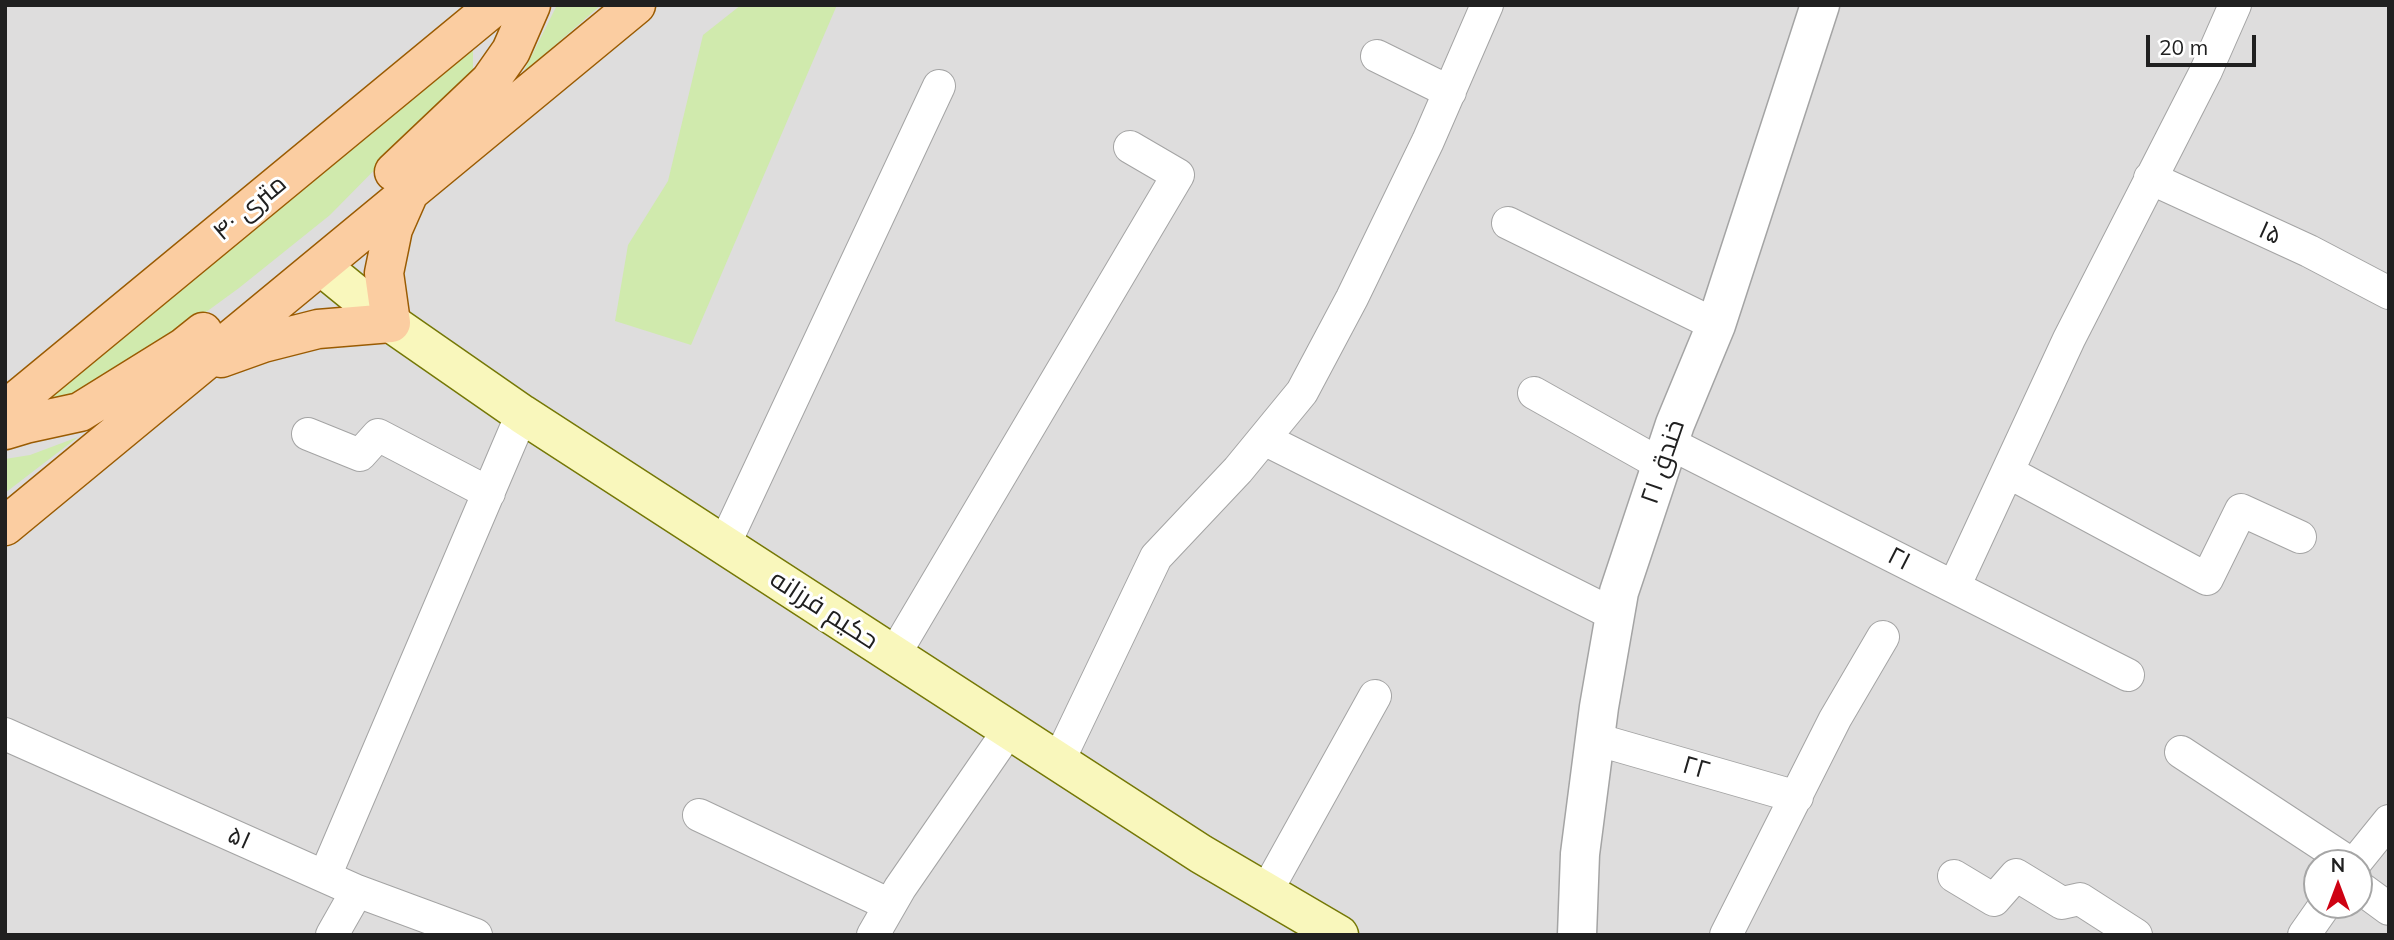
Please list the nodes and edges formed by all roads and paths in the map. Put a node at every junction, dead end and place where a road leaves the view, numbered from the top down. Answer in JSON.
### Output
{"nodes":[{"id":1,"x":496,"y":5,"type":"edge"},
{"id":2,"x":531,"y":5,"type":"edge"},
{"id":3,"x":636,"y":5,"type":"edge"},
{"id":4,"x":1488,"y":5,"type":"edge"},
{"id":5,"x":1820,"y":5,"type":"edge"},
{"id":6,"x":2235,"y":5,"type":"edge"},
{"id":7,"x":1377,"y":56,"type":"dead end"},
{"id":8,"x":939,"y":86,"type":"dead end"},
{"id":9,"x":1450,"y":92,"type":"junction"},
{"id":10,"x":1130,"y":147,"type":"dead end"},
{"id":11,"x":2150,"y":178,"type":"junction"},
{"id":12,"x":411,"y":189,"type":"junction"},
{"id":13,"x":1508,"y":223,"type":"dead end"},
{"id":14,"x":321,"y":266,"type":"junction"},
{"id":15,"x":2389,"y":293,"type":"edge"},
{"id":16,"x":391,"y":323,"type":"junction"},
{"id":17,"x":1716,"y":325,"type":"junction"},
{"id":18,"x":199,"y":365,"type":"junction"},
{"id":19,"x":1534,"y":393,"type":"dead end"},
{"id":20,"x":5,"y":410,"type":"edge"},
{"id":21,"x":522,"y":414,"type":"junction"},
{"id":22,"x":5,"y":430,"type":"edge"},
{"id":23,"x":308,"y":434,"type":"dead end"},
{"id":24,"x":1264,"y":439,"type":"junction"},
{"id":25,"x":1665,"y":454,"type":"junction"},
{"id":26,"x":2008,"y":472,"type":"junction"},
{"id":27,"x":489,"y":493,"type":"junction"},
{"id":28,"x":5,"y":526,"type":"edge"},
{"id":29,"x":2300,"y":537,"type":"dead end"},
{"id":30,"x":724,"y":545,"type":"junction"},
{"id":31,"x":1954,"y":587,"type":"junction"},
{"id":32,"x":1615,"y":615,"type":"junction"},
{"id":33,"x":1883,"y":637,"type":"dead end"},
{"id":34,"x":894,"y":655,"type":"junction"},
{"id":35,"x":2128,"y":675,"type":"dead end"},
{"id":36,"x":1375,"y":696,"type":"dead end"},
{"id":37,"x":1009,"y":730,"type":"junction"},
{"id":38,"x":5,"y":734,"type":"edge"},
{"id":39,"x":1595,"y":739,"type":"junction"},
{"id":40,"x":2180,"y":752,"type":"dead end"},
{"id":41,"x":1058,"y":762,"type":"junction"},
{"id":42,"x":1797,"y":797,"type":"junction"},
{"id":43,"x":699,"y":815,"type":"dead end"},
{"id":44,"x":2389,"y":821,"type":"edge"},
{"id":45,"x":2329,"y":849,"type":"edge"},
{"id":46,"x":2366,"y":849,"type":"edge"},
{"id":47,"x":325,"y":876,"type":"junction"},
{"id":48,"x":1954,"y":876,"type":"dead end"},
{"id":49,"x":357,"y":891,"type":"junction"},
{"id":50,"x":1266,"y":892,"type":"junction"},
{"id":51,"x":2373,"y":897,"type":"edge"},
{"id":52,"x":890,"y":905,"type":"junction"},
{"id":53,"x":2389,"y":909,"type":"edge"},
{"id":54,"x":2315,"y":919,"type":"edge"},
{"id":55,"x":332,"y":935,"type":"edge"},
{"id":56,"x":476,"y":935,"type":"edge"},
{"id":57,"x":873,"y":935,"type":"edge"},
{"id":58,"x":1339,"y":935,"type":"edge"},
{"id":59,"x":1577,"y":935,"type":"edge"},
{"id":60,"x":1726,"y":935,"type":"edge"},
{"id":61,"x":2136,"y":935,"type":"edge"},
{"id":62,"x":2304,"y":935,"type":"edge"}],
"edges":[{"from":1,"to":20,"type":"main road","name":"۴۰ متری"},
{"from":2,"to":14,"type":"main road"},
{"from":3,"to":12,"type":"main road"},
{"from":4,"to":9,"type":"street"},
{"from":5,"to":17,"type":"street","name":"۲۱ خندق"},
{"from":6,"to":11,"type":"street"},
{"from":7,"to":9,"type":"street"},
{"from":8,"to":30,"type":"street"},
{"from":9,"to":24,"type":"street"},
{"from":10,"to":34,"type":"street"},
{"from":11,"to":15,"type":"street","name":"۱۵"},
{"from":11,"to":26,"type":"street"},
{"from":12,"to":14,"type":"main road"},
{"from":12,"to":16,"type":"main road"},
{"from":13,"to":17,"type":"street"},
{"from":14,"to":16,"type":"main road","name":"حکیم فرزانه"},
{"from":14,"to":18,"type":"main road"},
{"from":14,"to":22,"type":"main road"},
{"from":16,"to":18,"type":"main road"},
{"from":16,"to":21,"type":"main road","name":"حکیم فرزانه"},
{"from":17,"to":25,"type":"street","name":"۲۱ خندق"},
{"from":18,"to":28,"type":"main road"},
{"from":19,"to":25,"type":"street","name":"۲۱"},
{"from":21,"to":27,"type":"street"},
{"from":21,"to":30,"type":"main road","name":"حکیم فرزانه"},
{"from":23,"to":27,"type":"street"},
{"from":24,"to":32,"type":"street"},
{"from":24,"to":41,"type":"street"},
{"from":25,"to":31,"type":"street","name":"۲۱"},
{"from":25,"to":32,"type":"street","name":"۲۱ خندق"},
{"from":26,"to":29,"type":"street"},
{"from":26,"to":31,"type":"street"},
{"from":27,"to":47,"type":"street"},
{"from":30,"to":34,"type":"main road","name":"حکیم فرزانه"},
{"from":31,"to":35,"type":"street","name":"۲۱"},
{"from":32,"to":39,"type":"street","name":"۲۱ خندق"},
{"from":33,"to":42,"type":"street"},
{"from":34,"to":37,"type":"main road","name":"حکیم فرزانه"},
{"from":36,"to":50,"type":"street"},
{"from":37,"to":41,"type":"main road","name":"حکیم فرزانه"},
{"from":37,"to":52,"type":"street"},
{"from":38,"to":47,"type":"street","name":"۵۱"},
{"from":39,"to":42,"type":"street","name":"۲۲"},
{"from":39,"to":59,"type":"street","name":"۲۱ خندق"},
{"from":40,"to":45,"type":"street"},
{"from":41,"to":50,"type":"main road","name":"حکیم فرزانه"},
{"from":42,"to":60,"type":"street"},
{"from":43,"to":52,"type":"street"},
{"from":44,"to":46,"type":"street"},
{"from":47,"to":49,"type":"street","name":"۵۱"},
{"from":48,"to":61,"type":"street"},
{"from":49,"to":55,"type":"street"},
{"from":49,"to":56,"type":"street","name":"۵۱"},
{"from":50,"to":58,"type":"main road","name":"حکیم فرزانه"},
{"from":51,"to":53,"type":"street"},
{"from":52,"to":57,"type":"street"},
{"from":54,"to":62,"type":"street"}]}
